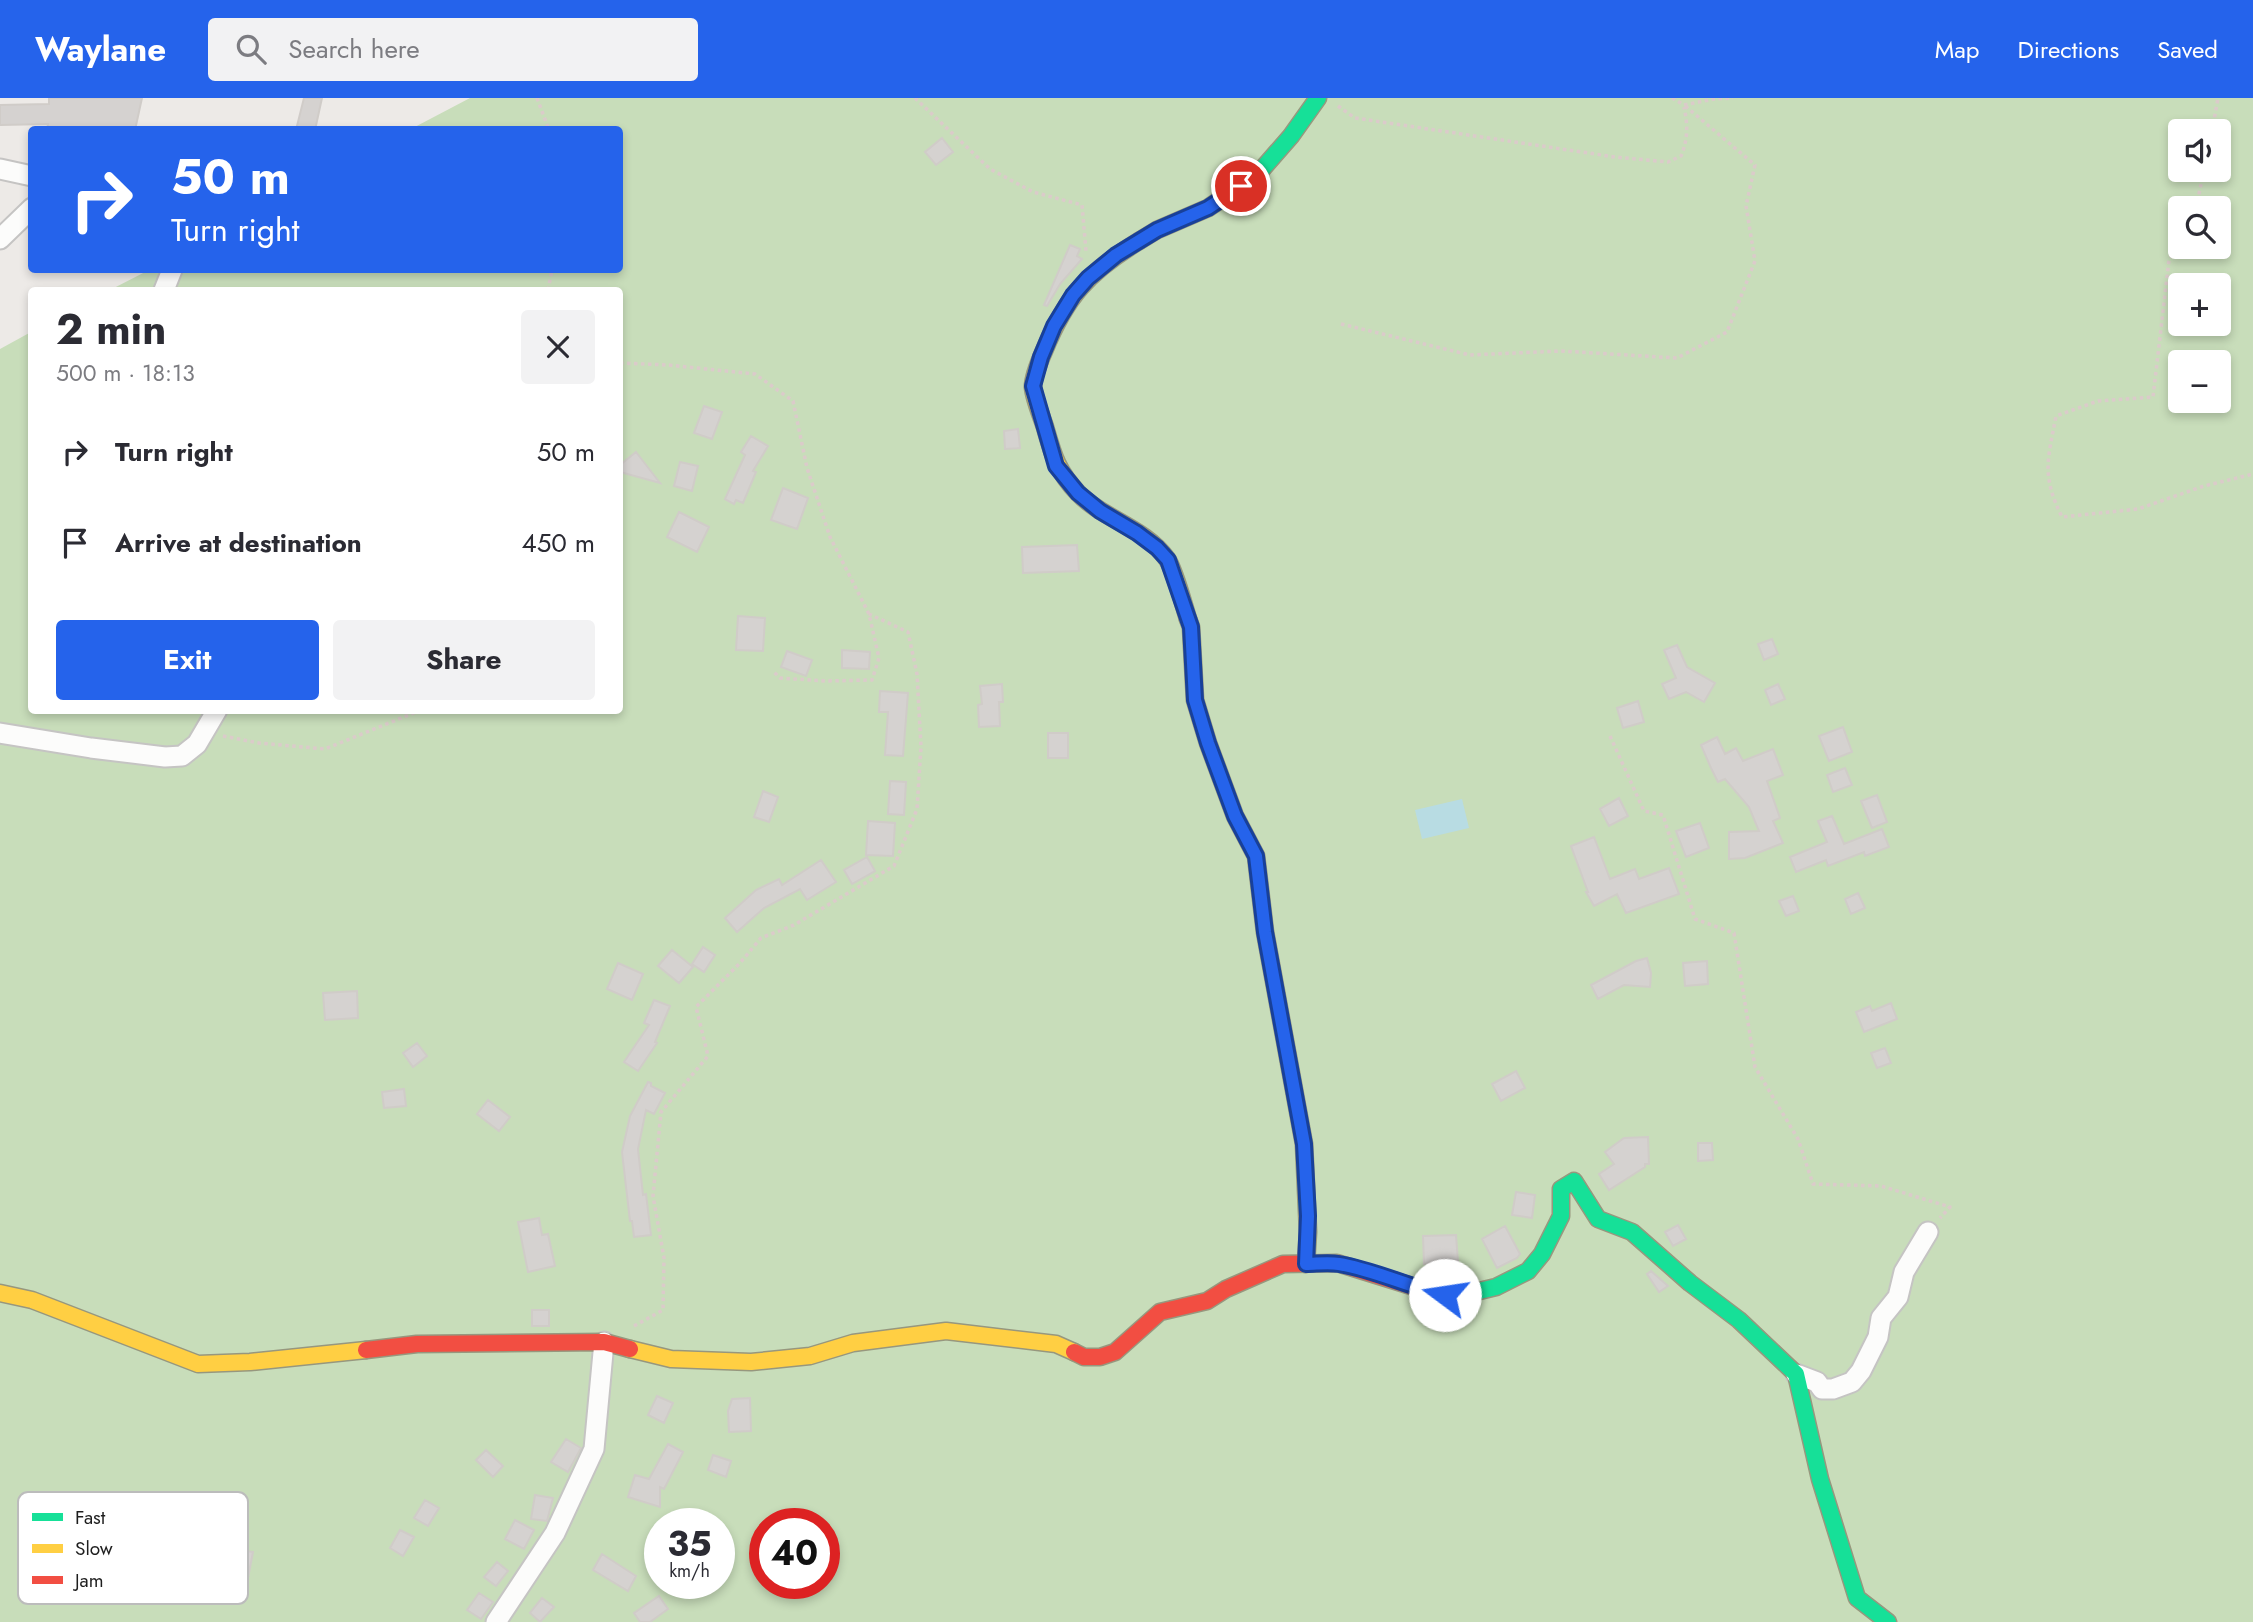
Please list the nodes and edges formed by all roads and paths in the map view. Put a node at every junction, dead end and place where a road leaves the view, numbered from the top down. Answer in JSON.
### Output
{"nodes":[{"id":1,"x":537,"y":98,"type":"edge"},
{"id":2,"x":915,"y":98,"type":"edge"},
{"id":3,"x":1318,"y":98,"type":"edge"},
{"id":4,"x":1672,"y":98,"type":"edge"},
{"id":5,"x":1733,"y":98,"type":"edge"},
{"id":6,"x":2218,"y":98,"type":"edge"},
{"id":7,"x":1336,"y":105,"type":"dead end"},
{"id":8,"x":1684,"y":105,"type":"junction"},
{"id":9,"x":2214,"y":119,"type":"edge"},
{"id":10,"x":547,"y":126,"type":"edge"},
{"id":11,"x":0,"y":169,"type":"edge"},
{"id":12,"x":28,"y":175,"type":"edge"},
{"id":13,"x":28,"y":212,"type":"edge"},
{"id":14,"x":0,"y":239,"type":"edge"},
{"id":15,"x":2170,"y":259,"type":"edge"},
{"id":16,"x":1088,"y":278,"type":"junction"},
{"id":17,"x":1340,"y":324,"type":"dead end"},
{"id":18,"x":623,"y":363,"type":"edge"},
{"id":19,"x":2253,"y":474,"type":"edge"},
{"id":20,"x":869,"y":614,"type":"junction"},
{"id":21,"x":774,"y":671,"type":"dead end"},
{"id":22,"x":215,"y":714,"type":"edge"},
{"id":23,"x":411,"y":714,"type":"edge"},
{"id":24,"x":204,"y":732,"type":"junction"},
{"id":25,"x":0,"y":733,"type":"edge"},
{"id":26,"x":1610,"y":736,"type":"dead end"},
{"id":27,"x":1928,"y":1232,"type":"joint"},
{"id":28,"x":1306,"y":1264,"type":"junction"},
{"id":29,"x":0,"y":1293,"type":"edge"},
{"id":30,"x":604,"y":1342,"type":"junction"},
{"id":31,"x":1796,"y":1374,"type":"junction"},
{"id":32,"x":496,"y":1622,"type":"edge"},
{"id":33,"x":1888,"y":1622,"type":"edge"}],
"edges":[{"from":1,"to":10,"type":"path"},
{"from":2,"to":16,"type":"path"},
{"from":3,"to":16,"type":"street"},
{"from":4,"to":8,"type":"path"},
{"from":5,"to":8,"type":"path"},
{"from":6,"to":9,"type":"path"},
{"from":7,"to":8,"type":"path"},
{"from":8,"to":17,"type":"path"},
{"from":11,"to":12,"type":"street"},
{"from":13,"to":14,"type":"street"},
{"from":15,"to":19,"type":"path"},
{"from":16,"to":28,"type":"street"},
{"from":18,"to":20,"type":"path"},
{"from":20,"to":21,"type":"path"},
{"from":20,"to":30,"type":"path"},
{"from":22,"to":24,"type":"street"},
{"from":23,"to":24,"type":"path"},
{"from":24,"to":25,"type":"street"},
{"from":26,"to":27,"type":"path"},
{"from":27,"to":31,"type":"street"},
{"from":28,"to":30,"type":"street"},
{"from":28,"to":31,"type":"street"},
{"from":29,"to":30,"type":"street"},
{"from":30,"to":32,"type":"street"},
{"from":31,"to":33,"type":"street"}]}
